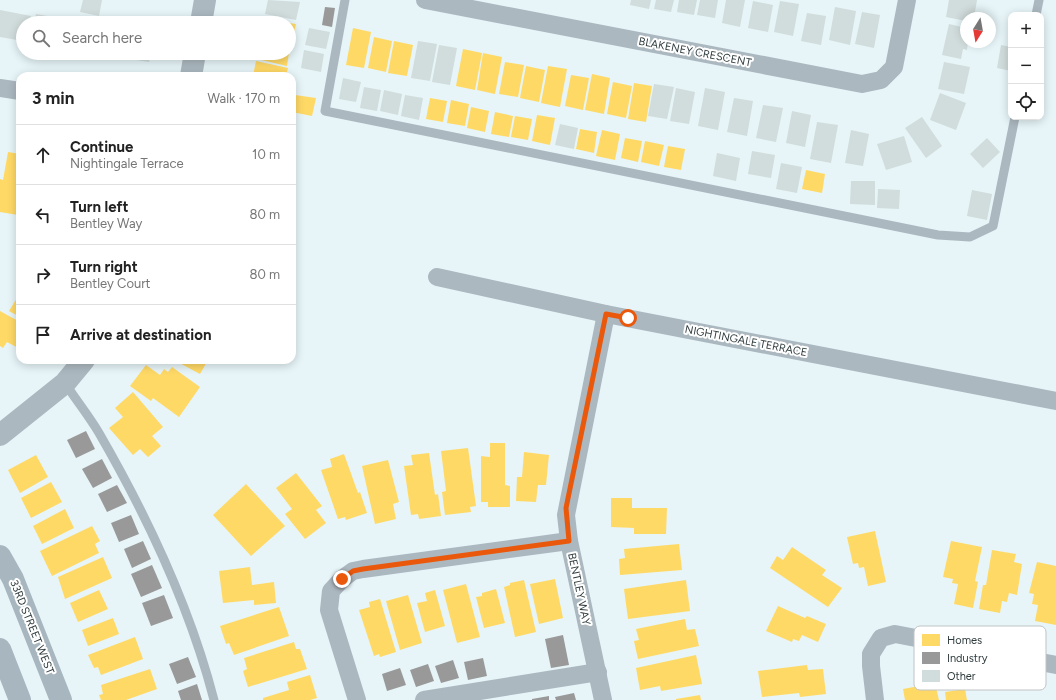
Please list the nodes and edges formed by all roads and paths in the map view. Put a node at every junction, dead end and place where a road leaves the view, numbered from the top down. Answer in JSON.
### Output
{"nodes":[{"id":1,"x":205,"y":0,"type":"edge"},
{"id":2,"x":345,"y":0,"type":"edge"},
{"id":3,"x":425,"y":0,"type":"edge"},
{"id":4,"x":907,"y":0,"type":"edge"},
{"id":5,"x":1039,"y":0,"type":"edge"},
{"id":6,"x":1037,"y":12,"type":"edge"},
{"id":7,"x":202,"y":16,"type":"edge"},
{"id":8,"x":194,"y":60,"type":"edge"},
{"id":9,"x":192,"y":72,"type":"edge"},
{"id":10,"x":0,"y":88,"type":"edge"},
{"id":11,"x":16,"y":90,"type":"edge"},
{"id":12,"x":1014,"y":120,"type":"edge"},
{"id":13,"x":437,"y":277,"type":"dead end"},
{"id":14,"x":606,"y":314,"type":"junction"},
{"id":15,"x":81,"y":364,"type":"edge"},
{"id":16,"x":65,"y":383,"type":"junction"},
{"id":17,"x":1056,"y":401,"type":"edge"},
{"id":18,"x":0,"y":435,"type":"edge"},
{"id":19,"x":569,"y":541,"type":"junction"},
{"id":20,"x":0,"y":556,"type":"edge"},
{"id":21,"x":914,"y":638,"type":"edge"},
{"id":22,"x":0,"y":649,"type":"edge"},
{"id":23,"x":1046,"y":663,"type":"edge"},
{"id":24,"x":1056,"y":665,"type":"edge"},
{"id":25,"x":598,"y":672,"type":"junction"},
{"id":26,"x":20,"y":700,"type":"edge"},
{"id":27,"x":61,"y":700,"type":"edge"},
{"id":28,"x":214,"y":700,"type":"edge"},
{"id":29,"x":357,"y":700,"type":"edge"},
{"id":30,"x":424,"y":700,"type":"edge"},
{"id":31,"x":604,"y":700,"type":"edge"},
{"id":32,"x":875,"y":700,"type":"edge"}],
"edges":[{"from":1,"to":7,"type":"street"},
{"from":2,"to":12,"type":"lane"},
{"from":3,"to":4,"type":"street","name":"BLAKENEY CRESCENT"},
{"from":5,"to":6,"type":"lane"},
{"from":8,"to":9,"type":"street"},
{"from":10,"to":11,"type":"street"},
{"from":13,"to":14,"type":"street","name":"NIGHTINGALE TERRACE"},
{"from":14,"to":17,"type":"street","name":"NIGHTINGALE TERRACE"},
{"from":14,"to":19,"type":"street","name":"BENTLEY WAY"},
{"from":15,"to":16,"type":"street"},
{"from":16,"to":18,"type":"street"},
{"from":16,"to":28,"type":"lane"},
{"from":19,"to":25,"type":"street","name":"BENTLEY WAY"},
{"from":19,"to":29,"type":"street"},
{"from":20,"to":27,"type":"main road","name":"33RD STREET WEST"},
{"from":21,"to":32,"type":"street"},
{"from":22,"to":26,"type":"main road"},
{"from":23,"to":24,"type":"street"},
{"from":25,"to":30,"type":"street"},
{"from":25,"to":31,"type":"street","name":"BENTLEY WAY"}]}
